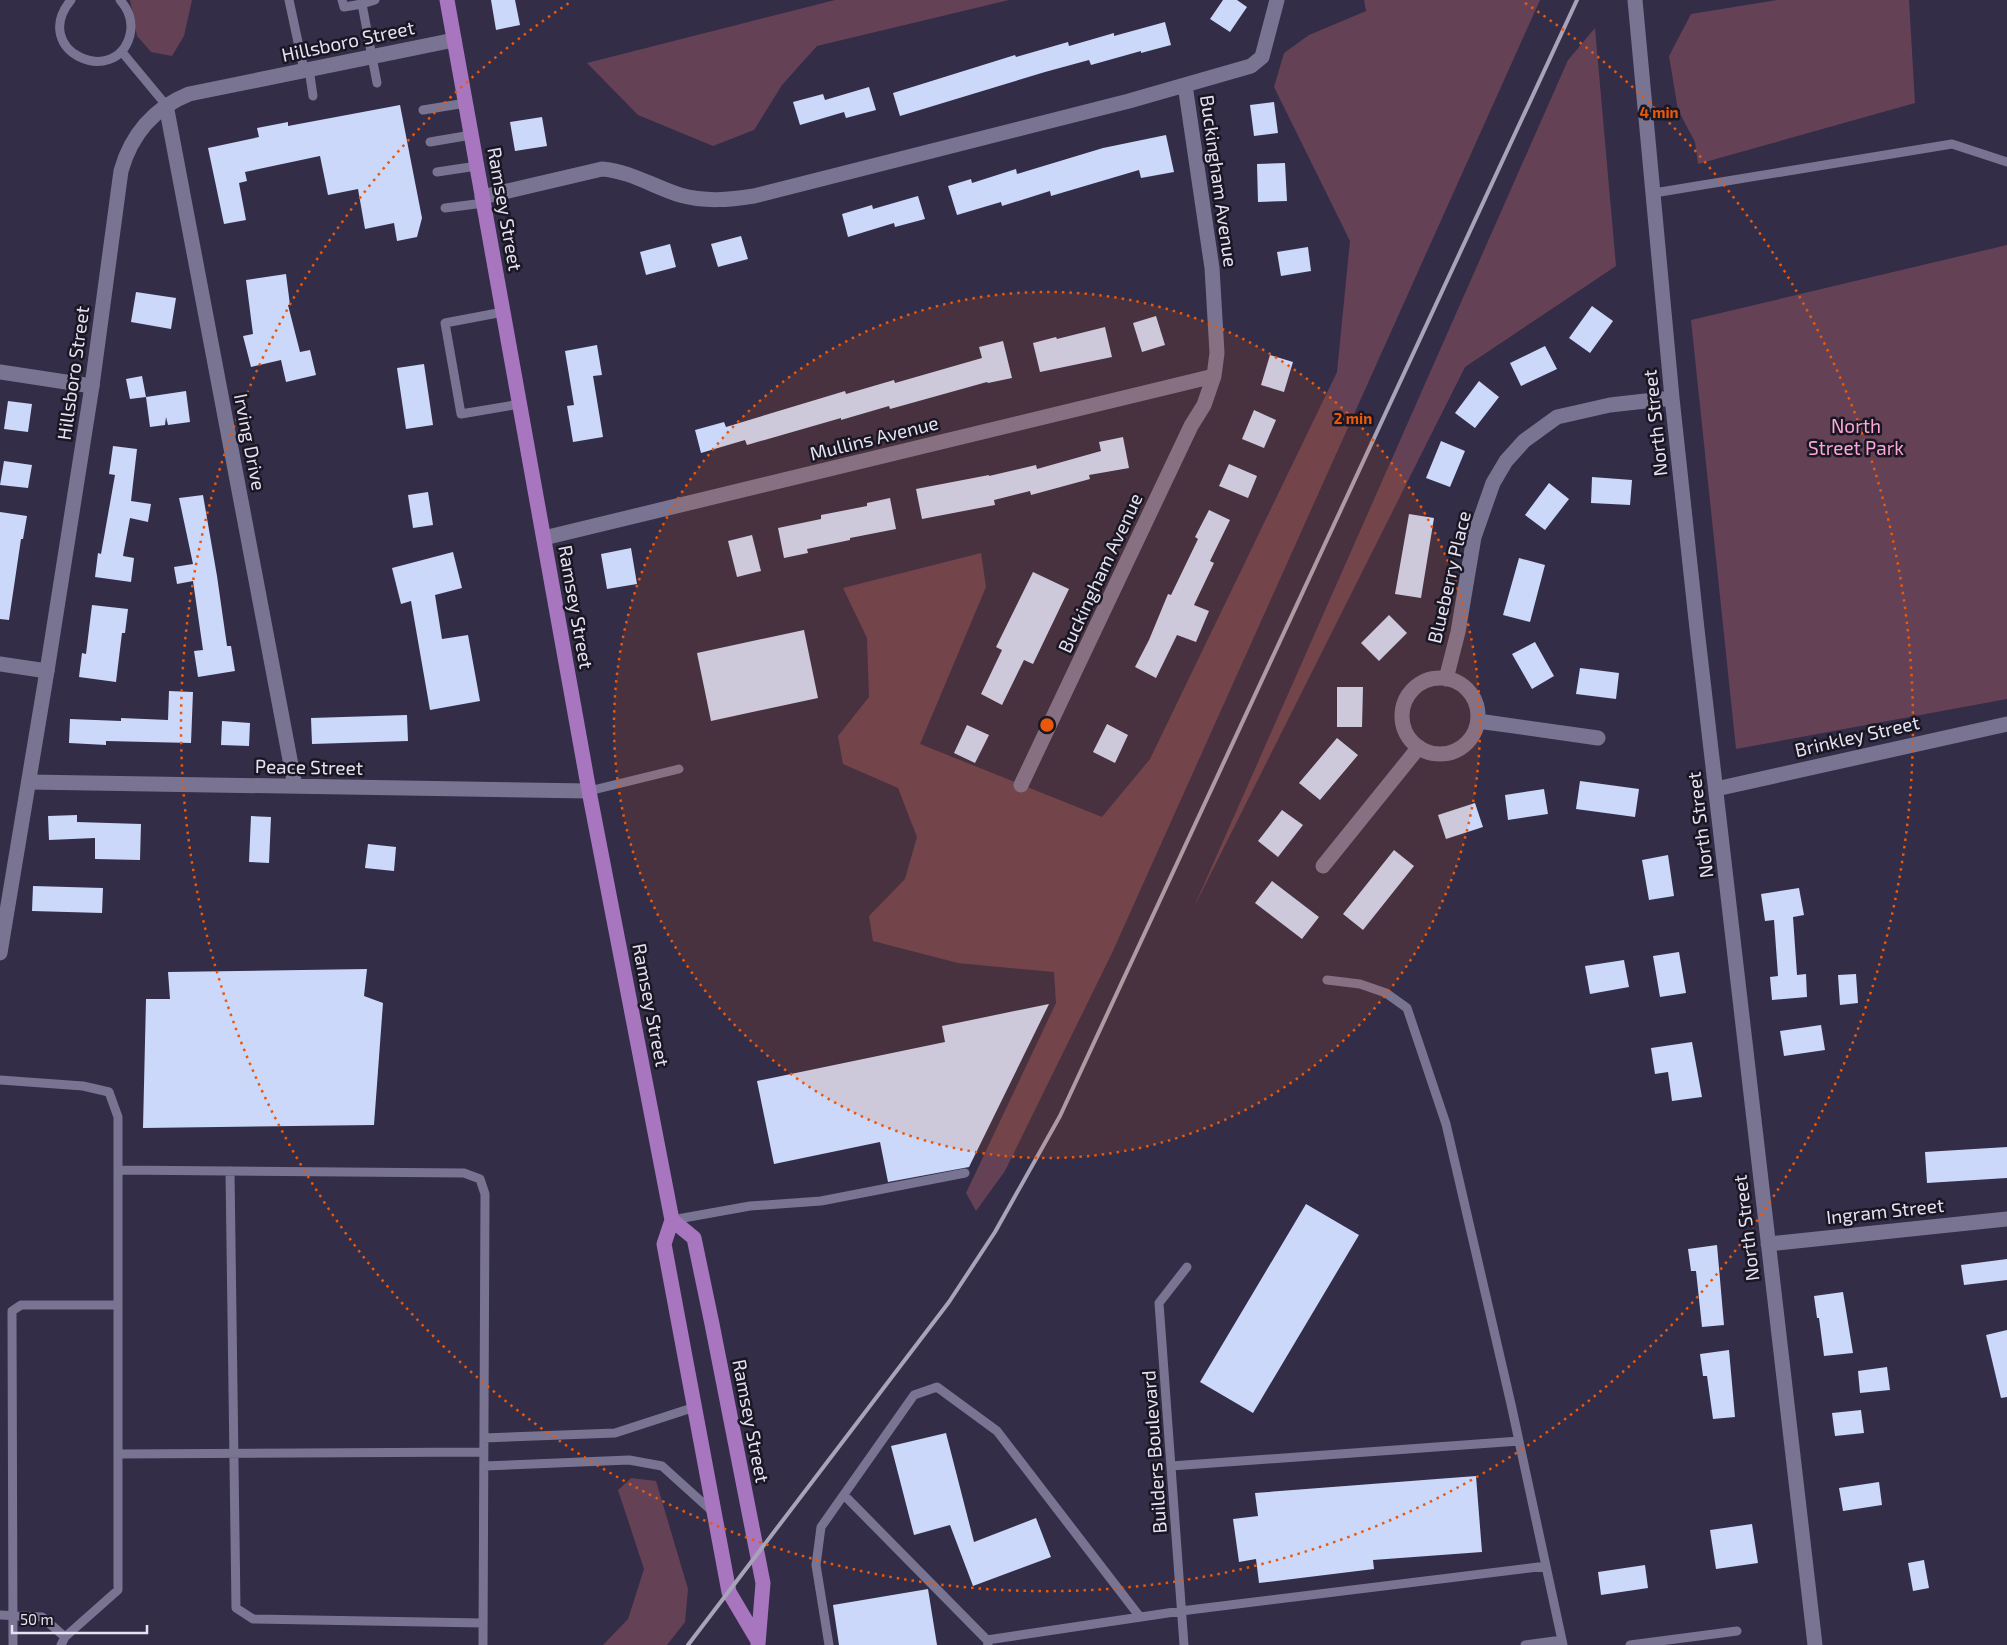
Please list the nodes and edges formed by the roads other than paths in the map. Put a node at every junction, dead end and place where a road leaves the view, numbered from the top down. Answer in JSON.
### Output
{"nodes":[{"id":1,"x":72,"y":0,"type":"edge"},
{"id":2,"x":120,"y":0,"type":"edge"},
{"id":3,"x":289,"y":0,"type":"edge"},
{"id":4,"x":342,"y":0,"type":"edge"},
{"id":5,"x":375,"y":0,"type":"edge"},
{"id":6,"x":447,"y":0,"type":"edge"},
{"id":7,"x":1277,"y":0,"type":"edge"},
{"id":8,"x":1635,"y":0,"type":"edge"},
{"id":9,"x":361,"y":2,"type":"edge"},
{"id":10,"x":454,"y":40,"type":"junction"},
{"id":11,"x":122,"y":52,"type":"junction"},
{"id":12,"x":372,"y":56,"type":"junction"},
{"id":13,"x":306,"y":70,"type":"junction"},
{"id":14,"x":377,"y":83,"type":"dead end"},
{"id":15,"x":1185,"y":85,"type":"junction"},
{"id":16,"x":313,"y":96,"type":"dead end"},
{"id":17,"x":466,"y":103,"type":"junction"},
{"id":18,"x":166,"y":105,"type":"junction"},
{"id":19,"x":423,"y":110,"type":"dead end"},
{"id":20,"x":471,"y":136,"type":"junction"},
{"id":21,"x":430,"y":142,"type":"dead end"},
{"id":22,"x":2007,"y":162,"type":"edge"},
{"id":23,"x":477,"y":166,"type":"junction"},
{"id":24,"x":437,"y":172,"type":"dead end"},
{"id":25,"x":1654,"y":193,"type":"junction"},
{"id":26,"x":483,"y":200,"type":"junction"},
{"id":27,"x":445,"y":208,"type":"dead end"},
{"id":28,"x":503,"y":312,"type":"junction"},
{"id":29,"x":0,"y":372,"type":"edge"},
{"id":30,"x":1214,"y":376,"type":"junction"},
{"id":31,"x":92,"y":386,"type":"junction"},
{"id":32,"x":1672,"y":398,"type":"junction"},
{"id":33,"x":520,"y":404,"type":"junction"},
{"id":34,"x":544,"y":538,"type":"junction"},
{"id":35,"x":0,"y":664,"type":"edge"},
{"id":36,"x":47,"y":671,"type":"junction"},
{"id":37,"x":1446,"y":679,"type":"junction"},
{"id":38,"x":1478,"y":721,"type":"junction"},
{"id":39,"x":2007,"y":724,"type":"edge"},
{"id":40,"x":1598,"y":738,"type":"dead end"},
{"id":41,"x":1418,"y":747,"type":"junction"},
{"id":42,"x":679,"y":769,"type":"dead end"},
{"id":43,"x":29,"y":782,"type":"junction"},
{"id":44,"x":1021,"y":785,"type":"dead end"},
{"id":45,"x":295,"y":786,"type":"junction"},
{"id":46,"x":1716,"y":789,"type":"junction"},
{"id":47,"x":589,"y":791,"type":"junction"},
{"id":48,"x":1323,"y":866,"type":"dead end"},
{"id":49,"x":0,"y":952,"type":"edge"},
{"id":50,"x":1327,"y":980,"type":"dead end"},
{"id":51,"x":0,"y":1080,"type":"edge"},
{"id":52,"x":118,"y":1170,"type":"junction"},
{"id":53,"x":230,"y":1171,"type":"junction"},
{"id":54,"x":965,"y":1173,"type":"dead end"},
{"id":55,"x":2007,"y":1219,"type":"edge"},
{"id":56,"x":672,"y":1220,"type":"junction"},
{"id":57,"x":1768,"y":1244,"type":"junction"},
{"id":58,"x":1187,"y":1266,"type":"dead end"},
{"id":59,"x":118,"y":1305,"type":"junction"},
{"id":60,"x":695,"y":1407,"type":"junction"},
{"id":61,"x":484,"y":1438,"type":"junction"},
{"id":62,"x":1519,"y":1441,"type":"junction"},
{"id":63,"x":484,"y":1452,"type":"junction"},
{"id":64,"x":234,"y":1453,"type":"junction"},
{"id":65,"x":118,"y":1454,"type":"junction"},
{"id":66,"x":484,"y":1466,"type":"junction"},
{"id":67,"x":1171,"y":1466,"type":"junction"},
{"id":68,"x":844,"y":1495,"type":"junction"},
{"id":69,"x":714,"y":1513,"type":"junction"},
{"id":70,"x":1546,"y":1566,"type":"junction"},
{"id":71,"x":1181,"y":1611,"type":"junction"},
{"id":72,"x":13,"y":1614,"type":"junction"},
{"id":73,"x":0,"y":1615,"type":"edge"},
{"id":74,"x":1140,"y":1618,"type":"junction"},
{"id":75,"x":483,"y":1624,"type":"junction"},
{"id":76,"x":1737,"y":1631,"type":"dead end"},
{"id":77,"x":63,"y":1641,"type":"edge"},
{"id":78,"x":1563,"y":1642,"type":"edge"},
{"id":79,"x":758,"y":1643,"type":"edge"},
{"id":80,"x":987,"y":1643,"type":"edge"},
{"id":81,"x":13,"y":1645,"type":"edge"},
{"id":82,"x":483,"y":1645,"type":"edge"},
{"id":83,"x":829,"y":1645,"type":"edge"},
{"id":84,"x":1184,"y":1645,"type":"edge"},
{"id":85,"x":1525,"y":1645,"type":"edge"},
{"id":86,"x":1630,"y":1645,"type":"edge"},
{"id":87,"x":1815,"y":1645,"type":"edge"}],
"edges":[{"from":1,"to":11,"type":"lane"},
{"from":2,"to":11,"type":"lane"},
{"from":3,"to":13,"type":"lane"},
{"from":4,"to":9,"type":"lane"},
{"from":5,"to":9,"type":"lane"},
{"from":6,"to":10,"type":"main road","name":"Ramsey Street"},
{"from":7,"to":15,"type":"street"},
{"from":8,"to":25,"type":"street","name":"North Street"},
{"from":9,"to":12,"type":"lane"},
{"from":10,"to":12,"type":"street","name":"Hillsboro Street"},
{"from":10,"to":17,"type":"main road","name":"Ramsey Street"},
{"from":11,"to":18,"type":"lane"},
{"from":12,"to":13,"type":"street","name":"Hillsboro Street"},
{"from":12,"to":14,"type":"lane"},
{"from":13,"to":16,"type":"lane"},
{"from":13,"to":18,"type":"street","name":"Hillsboro Street"},
{"from":15,"to":26,"type":"street","name":"Buckingham Avenue"},
{"from":15,"to":30,"type":"street","name":"Buckingham Avenue"},
{"from":17,"to":19,"type":"lane"},
{"from":17,"to":20,"type":"main road","name":"Ramsey Street"},
{"from":18,"to":31,"type":"street","name":"Hillsboro Street"},
{"from":18,"to":45,"type":"street","name":"Irving Drive"},
{"from":20,"to":21,"type":"lane"},
{"from":20,"to":23,"type":"main road","name":"Ramsey Street"},
{"from":22,"to":25,"type":"lane"},
{"from":23,"to":24,"type":"lane"},
{"from":23,"to":26,"type":"main road","name":"Ramsey Street"},
{"from":25,"to":32,"type":"street","name":"North Street"},
{"from":26,"to":27,"type":"lane"},
{"from":26,"to":28,"type":"main road","name":"Ramsey Street"},
{"from":28,"to":33,"type":"main road","name":"Ramsey Street"},
{"from":28,"to":33,"type":"lane"},
{"from":29,"to":31,"type":"street"},
{"from":30,"to":34,"type":"street","name":"Mullins Avenue"},
{"from":30,"to":44,"type":"street","name":"Buckingham Avenue"},
{"from":31,"to":36,"type":"street","name":"Hillsboro Street"},
{"from":32,"to":37,"type":"street","name":"Blueberry Place"},
{"from":32,"to":46,"type":"street","name":"North Street"},
{"from":33,"to":34,"type":"main road","name":"Ramsey Street"},
{"from":34,"to":47,"type":"main road","name":"Ramsey Street"},
{"from":35,"to":36,"type":"street"},
{"from":36,"to":43,"type":"street","name":"Hillsboro Street"},
{"from":37,"to":38,"type":"street"},
{"from":37,"to":41,"type":"street"},
{"from":38,"to":40,"type":"street"},
{"from":38,"to":41,"type":"street"},
{"from":39,"to":46,"type":"street","name":"Brinkley Street"},
{"from":41,"to":48,"type":"street"},
{"from":42,"to":47,"type":"lane"},
{"from":43,"to":45,"type":"street","name":"Peace Street"},
{"from":43,"to":49,"type":"street","name":"Hillsboro Street"},
{"from":45,"to":47,"type":"street","name":"Peace Street"},
{"from":46,"to":57,"type":"street","name":"North Street"},
{"from":47,"to":56,"type":"main road","name":"Ramsey Street"},
{"from":50,"to":62,"type":"lane"},
{"from":51,"to":52,"type":"lane"},
{"from":52,"to":53,"type":"lane"},
{"from":52,"to":59,"type":"lane"},
{"from":53,"to":61,"type":"lane"},
{"from":53,"to":64,"type":"lane"},
{"from":54,"to":56,"type":"lane"},
{"from":55,"to":57,"type":"street","name":"Ingram Street"},
{"from":56,"to":60,"type":"main road","name":"Ramsey Street"},
{"from":56,"to":79,"type":"main road","name":"Ramsey Street"},
{"from":57,"to":87,"type":"street","name":"North Street"},
{"from":58,"to":67,"type":"lane","name":"Builders Boulevard"},
{"from":59,"to":65,"type":"lane"},
{"from":59,"to":72,"type":"lane"},
{"from":60,"to":61,"type":"lane"},
{"from":60,"to":69,"type":"main road","name":"Ramsey Street"},
{"from":61,"to":63,"type":"lane"},
{"from":62,"to":67,"type":"lane"},
{"from":62,"to":70,"type":"lane"},
{"from":63,"to":64,"type":"lane"},
{"from":63,"to":66,"type":"lane"},
{"from":64,"to":65,"type":"lane"},
{"from":64,"to":75,"type":"lane"},
{"from":65,"to":77,"type":"lane"},
{"from":66,"to":69,"type":"lane"},
{"from":66,"to":75,"type":"lane"},
{"from":67,"to":71,"type":"lane","name":"Builders Boulevard"},
{"from":68,"to":74,"type":"lane"},
{"from":68,"to":80,"type":"lane"},
{"from":68,"to":83,"type":"lane"},
{"from":69,"to":79,"type":"main road","name":"Ramsey Street"},
{"from":70,"to":71,"type":"lane"},
{"from":70,"to":78,"type":"lane"},
{"from":71,"to":74,"type":"lane"},
{"from":71,"to":84,"type":"lane","name":"Builders Boulevard"},
{"from":72,"to":73,"type":"lane"},
{"from":72,"to":77,"type":"lane"},
{"from":72,"to":81,"type":"lane"},
{"from":74,"to":80,"type":"lane"},
{"from":75,"to":82,"type":"lane"},
{"from":76,"to":86,"type":"lane"},
{"from":78,"to":85,"type":"lane"}]}
